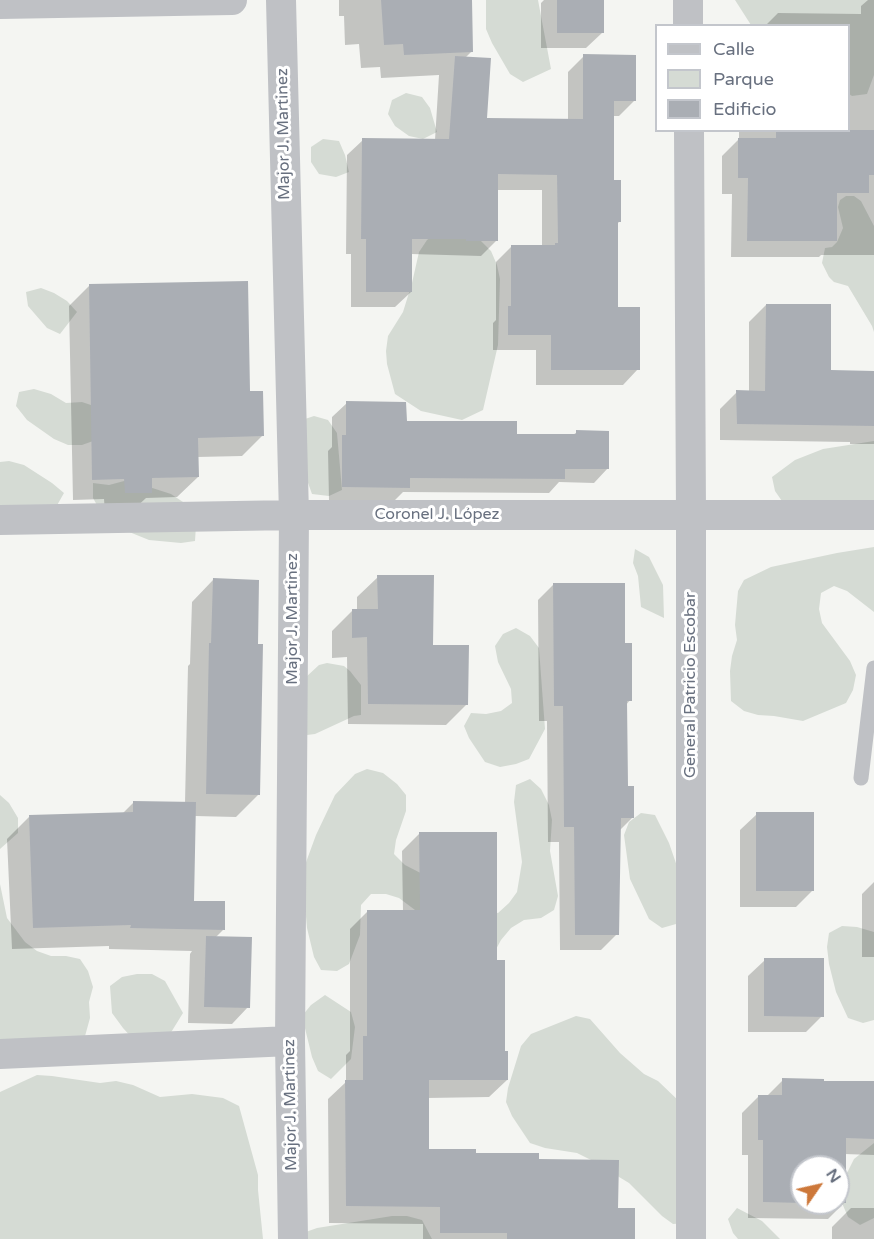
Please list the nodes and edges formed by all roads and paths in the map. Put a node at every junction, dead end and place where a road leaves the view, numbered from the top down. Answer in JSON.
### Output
{"nodes":[{"id":1,"x":232,"y":0,"type":"edge"},
{"id":2,"x":280,"y":0,"type":"edge"},
{"id":3,"x":688,"y":0,"type":"edge"},
{"id":4,"x":0,"y":4,"type":"edge"},
{"id":5,"x":688,"y":24,"type":"edge"},
{"id":6,"x":689,"y":132,"type":"edge"},
{"id":7,"x":294,"y":515,"type":"junction"},
{"id":8,"x":691,"y":515,"type":"junction"},
{"id":9,"x":874,"y":515,"type":"edge"},
{"id":10,"x":0,"y":520,"type":"edge"},
{"id":11,"x":874,"y":668,"type":"edge"},
{"id":12,"x":861,"y":778,"type":"dead end"},
{"id":13,"x":290,"y":1041,"type":"junction"},
{"id":14,"x":0,"y":1054,"type":"edge"},
{"id":15,"x":293,"y":1239,"type":"edge"},
{"id":16,"x":691,"y":1239,"type":"edge"}],
"edges":[{"from":1,"to":4,"type":"street"},
{"from":2,"to":7,"type":"street","name":"Major J. Martinez"},
{"from":3,"to":5,"type":"street"},
{"from":6,"to":8,"type":"street","name":"General Patricio Escobar"},
{"from":7,"to":8,"type":"street","name":"Coronel J. López"},
{"from":7,"to":10,"type":"street","name":"Coronel J. López"},
{"from":7,"to":13,"type":"street","name":"Major J. Martinez"},
{"from":8,"to":9,"type":"street","name":"Coronel J. López"},
{"from":8,"to":16,"type":"street","name":"General Patricio Escobar"},
{"from":11,"to":12,"type":"lane"},
{"from":13,"to":14,"type":"street"},
{"from":13,"to":15,"type":"street","name":"Major J. Martinez"}]}
